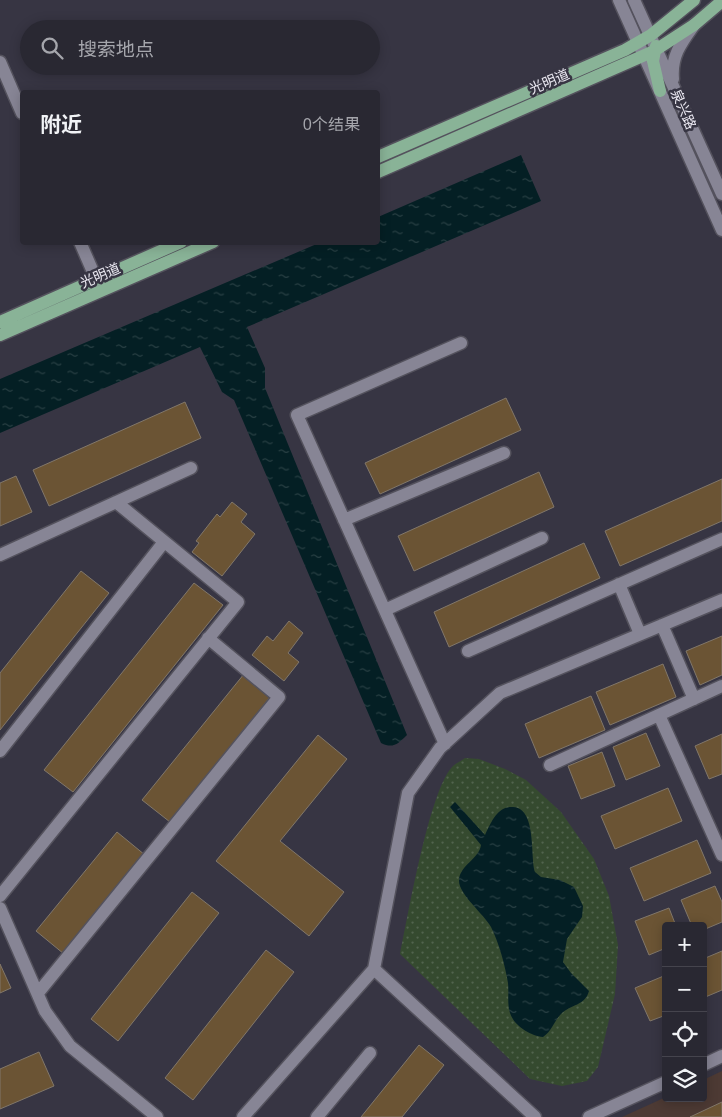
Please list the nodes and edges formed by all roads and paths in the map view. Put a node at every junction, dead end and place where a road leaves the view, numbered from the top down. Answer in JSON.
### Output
{"nodes":[{"id":1,"x":619,"y":0,"type":"edge"},
{"id":2,"x":634,"y":0,"type":"edge"},
{"id":3,"x":722,"y":1,"type":"edge"},
{"id":4,"x":689,"y":4,"type":"edge"},
{"id":5,"x":694,"y":25,"type":"junction"},
{"id":6,"x":638,"y":42,"type":"junction"},
{"id":7,"x":653,"y":47,"type":"junction"},
{"id":8,"x":0,"y":62,"type":"edge"},
{"id":9,"x":674,"y":86,"type":"junction"},
{"id":10,"x":20,"y":108,"type":"edge"},
{"id":11,"x":380,"y":156,"type":"edge"},
{"id":12,"x":380,"y":171,"type":"edge"},
{"id":13,"x":722,"y":194,"type":"edge"},
{"id":14,"x":722,"y":230,"type":"edge"},
{"id":15,"x":81,"y":245,"type":"edge"},
{"id":16,"x":175,"y":245,"type":"edge"},
{"id":17,"x":205,"y":245,"type":"edge"},
{"id":18,"x":99,"y":285,"type":"junction"},
{"id":19,"x":0,"y":322,"type":"edge"},
{"id":20,"x":0,"y":335,"type":"edge"},
{"id":21,"x":461,"y":343,"type":"dead end"},
{"id":22,"x":504,"y":453,"type":"dead end"},
{"id":23,"x":191,"y":468,"type":"dead end"},
{"id":24,"x":116,"y":502,"type":"junction"},
{"id":25,"x":344,"y":520,"type":"junction"},
{"id":26,"x":542,"y":538,"type":"dead end"},
{"id":27,"x":722,"y":539,"type":"edge"},
{"id":28,"x":164,"y":542,"type":"junction"},
{"id":29,"x":0,"y":555,"type":"edge"},
{"id":30,"x":619,"y":584,"type":"junction"},
{"id":31,"x":722,"y":600,"type":"edge"},
{"id":32,"x":385,"y":610,"type":"junction"},
{"id":33,"x":662,"y":625,"type":"junction"},
{"id":34,"x":640,"y":634,"type":"junction"},
{"id":35,"x":208,"y":638,"type":"junction"},
{"id":36,"x":468,"y":651,"type":"dead end"},
{"id":37,"x":722,"y":686,"type":"edge"},
{"id":38,"x":694,"y":699,"type":"junction"},
{"id":39,"x":659,"y":715,"type":"junction"},
{"id":40,"x":445,"y":744,"type":"junction"},
{"id":41,"x":0,"y":751,"type":"edge"},
{"id":42,"x":550,"y":765,"type":"dead end"},
{"id":43,"x":722,"y":855,"type":"edge"},
{"id":44,"x":0,"y":896,"type":"edge"},
{"id":45,"x":0,"y":908,"type":"edge"},
{"id":46,"x":374,"y":969,"type":"junction"},
{"id":47,"x":38,"y":993,"type":"junction"},
{"id":48,"x":370,"y":1053,"type":"dead end"},
{"id":49,"x":722,"y":1056,"type":"edge"},
{"id":50,"x":707,"y":1063,"type":"edge"},
{"id":51,"x":662,"y":1084,"type":"edge"},
{"id":52,"x":157,"y":1117,"type":"edge"},
{"id":53,"x":243,"y":1117,"type":"edge"},
{"id":54,"x":317,"y":1117,"type":"edge"},
{"id":55,"x":536,"y":1117,"type":"edge"},
{"id":56,"x":589,"y":1117,"type":"edge"}],
"edges":[{"from":1,"to":6,"type":"street","name":"泉兴路"},
{"from":2,"to":7,"type":"street","name":"泉兴路"},
{"from":3,"to":5,"type":"main road","name":"光明道"},
{"from":4,"to":7,"type":"main road","name":"光明道"},
{"from":5,"to":7,"type":"main road","name":"光明道"},
{"from":5,"to":9,"type":"street"},
{"from":6,"to":7,"type":"street","name":"泉兴路"},
{"from":6,"to":11,"type":"main road","name":"光明道"},
{"from":7,"to":9,"type":"street","name":"泉兴路"},
{"from":7,"to":12,"type":"main road","name":"光明道"},
{"from":7,"to":14,"type":"street","name":"泉兴路"},
{"from":8,"to":10,"type":"street"},
{"from":9,"to":13,"type":"street","name":"泉兴路"},
{"from":15,"to":18,"type":"street"},
{"from":16,"to":18,"type":"main road","name":"光明道"},
{"from":17,"to":18,"type":"main road","name":"光明道"},
{"from":18,"to":19,"type":"main road","name":"光明道"},
{"from":18,"to":20,"type":"main road","name":"光明道"},
{"from":21,"to":25,"type":"street"},
{"from":22,"to":25,"type":"street"},
{"from":23,"to":24,"type":"street"},
{"from":24,"to":28,"type":"street"},
{"from":24,"to":29,"type":"street"},
{"from":25,"to":32,"type":"street"},
{"from":26,"to":32,"type":"street"},
{"from":27,"to":30,"type":"street"},
{"from":28,"to":35,"type":"street"},
{"from":28,"to":41,"type":"street"},
{"from":30,"to":34,"type":"street"},
{"from":30,"to":36,"type":"street"},
{"from":31,"to":33,"type":"street"},
{"from":32,"to":40,"type":"street"},
{"from":33,"to":34,"type":"street"},
{"from":33,"to":38,"type":"street"},
{"from":34,"to":40,"type":"street"},
{"from":35,"to":44,"type":"street"},
{"from":35,"to":47,"type":"street"},
{"from":37,"to":38,"type":"street"},
{"from":38,"to":39,"type":"street"},
{"from":39,"to":42,"type":"street"},
{"from":39,"to":43,"type":"street"},
{"from":40,"to":46,"type":"street"},
{"from":45,"to":47,"type":"street"},
{"from":46,"to":53,"type":"street"},
{"from":46,"to":55,"type":"street"},
{"from":47,"to":52,"type":"street"},
{"from":48,"to":54,"type":"street"},
{"from":49,"to":50,"type":"street"},
{"from":51,"to":56,"type":"street"}]}
